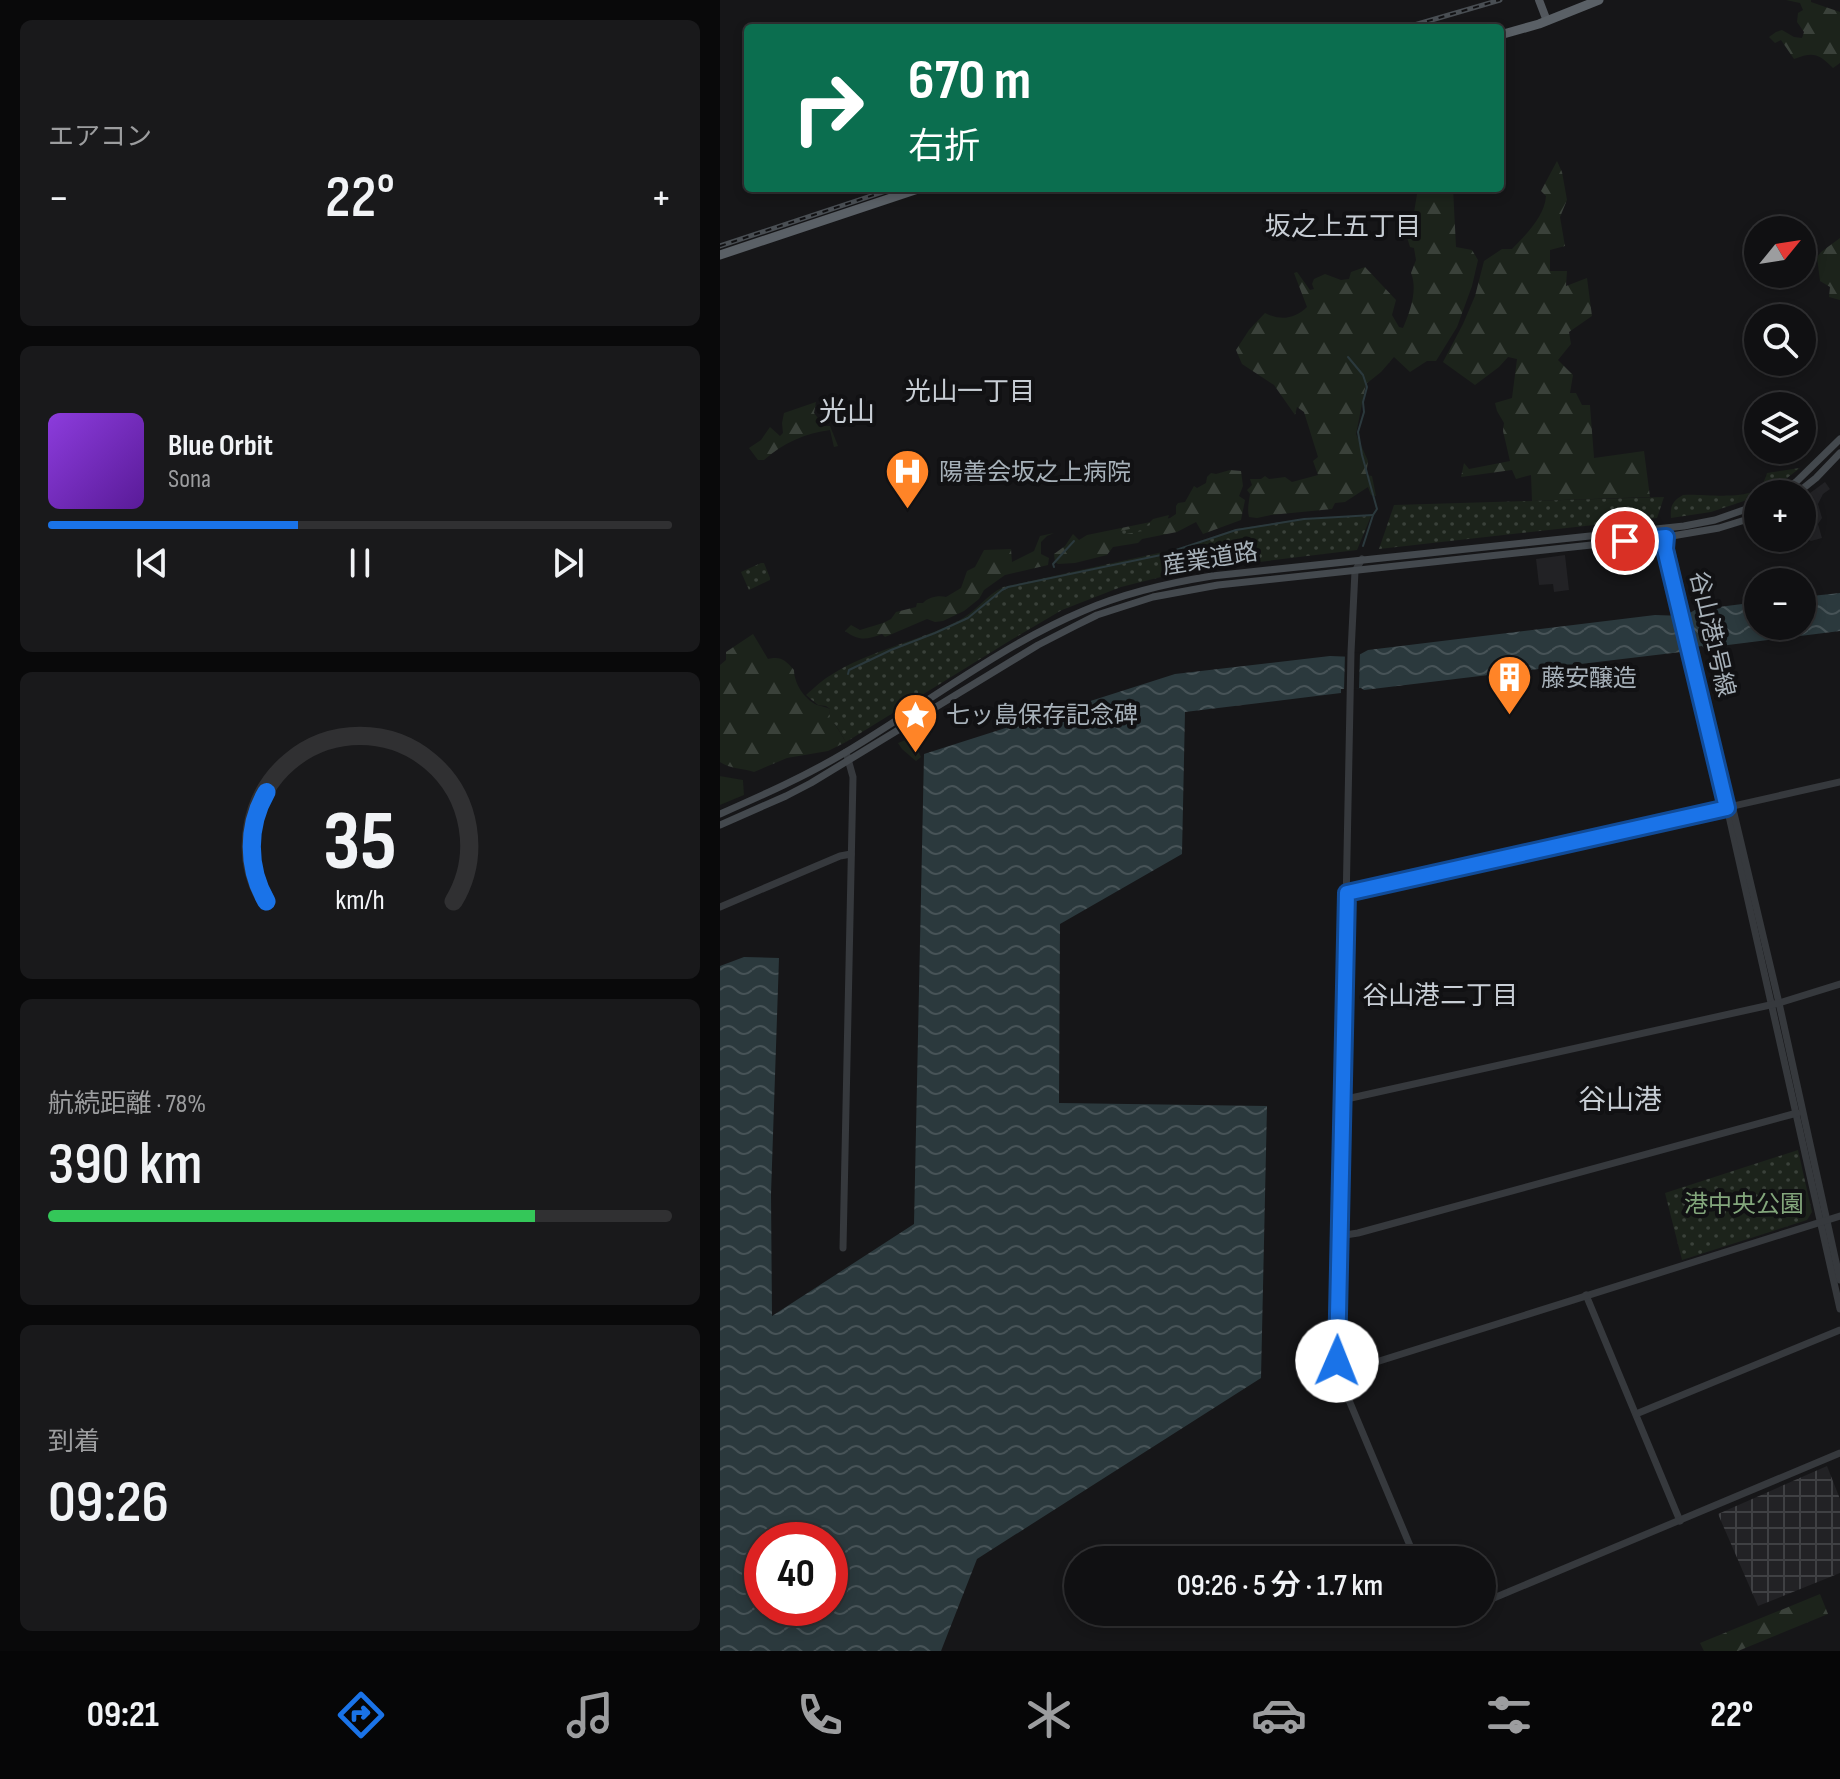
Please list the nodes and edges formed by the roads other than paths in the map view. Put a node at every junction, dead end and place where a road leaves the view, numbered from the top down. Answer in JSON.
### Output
{"nodes":[{"id":1,"x":1539,"y":0,"type":"edge"},
{"id":2,"x":1599,"y":0,"type":"edge"},
{"id":3,"x":1547,"y":21,"type":"junction"},
{"id":4,"x":1504,"y":34,"type":"edge"},
{"id":5,"x":909,"y":192,"type":"edge"},
{"id":6,"x":720,"y":255,"type":"edge"},
{"id":7,"x":1840,"y":439,"type":"edge"},
{"id":8,"x":1840,"y":453,"type":"edge"},
{"id":9,"x":1798,"y":480,"type":"edge"},
{"id":10,"x":1814,"y":480,"type":"edge"},
{"id":11,"x":1744,"y":510,"type":"edge"},
{"id":12,"x":1744,"y":520,"type":"edge"},
{"id":13,"x":1666,"y":537,"type":"junction"},
{"id":14,"x":1362,"y":559,"type":"junction"},
{"id":15,"x":1355,"y":571,"type":"junction"},
{"id":16,"x":846,"y":752,"type":"junction"},
{"id":17,"x":849,"y":761,"type":"junction"},
{"id":18,"x":1840,"y":782,"type":"edge"},
{"id":19,"x":1730,"y":807,"type":"junction"},
{"id":20,"x":720,"y":814,"type":"edge"},
{"id":21,"x":720,"y":825,"type":"edge"},
{"id":22,"x":851,"y":854,"type":"junction"},
{"id":23,"x":1347,"y":893,"type":"junction"},
{"id":24,"x":720,"y":907,"type":"edge"},
{"id":25,"x":1840,"y":984,"type":"edge"},
{"id":26,"x":1775,"y":1004,"type":"junction"},
{"id":27,"x":1342,"y":1100,"type":"junction"},
{"id":28,"x":1799,"y":1113,"type":"junction"},
{"id":29,"x":1840,"y":1216,"type":"edge"},
{"id":30,"x":1824,"y":1221,"type":"junction"},
{"id":31,"x":1339,"y":1236,"type":"junction"},
{"id":32,"x":843,"y":1248,"type":"dead end"},
{"id":33,"x":1840,"y":1280,"type":"edge"},
{"id":34,"x":1586,"y":1295,"type":"junction"},
{"id":35,"x":1840,"y":1309,"type":"edge"},
{"id":36,"x":1840,"y":1330,"type":"edge"},
{"id":37,"x":1338,"y":1374,"type":"junction"},
{"id":38,"x":1636,"y":1414,"type":"junction"},
{"id":39,"x":1840,"y":1453,"type":"edge"},
{"id":40,"x":1680,"y":1521,"type":"junction"},
{"id":41,"x":1410,"y":1546,"type":"edge"},
{"id":42,"x":1496,"y":1597,"type":"edge"}],
"edges":[{"from":1,"to":3,"type":"main road"},
{"from":2,"to":3,"type":"highway"},
{"from":3,"to":4,"type":"highway"},
{"from":5,"to":6,"type":"highway"},
{"from":7,"to":9,"type":"main road"},
{"from":8,"to":10,"type":"main road"},
{"from":11,"to":14,"type":"main road","name":"産業道路"},
{"from":12,"to":13,"type":"main road","name":"産業道路"},
{"from":13,"to":15,"type":"main road","name":"産業道路"},
{"from":13,"to":19,"type":"street","name":"谷山港1号線"},
{"from":14,"to":15,"type":"street"},
{"from":14,"to":16,"type":"main road","name":"産業道路"},
{"from":15,"to":17,"type":"main road","name":"産業道路"},
{"from":15,"to":23,"type":"street"},
{"from":16,"to":17,"type":"street"},
{"from":16,"to":20,"type":"main road","name":"産業道路"},
{"from":17,"to":21,"type":"main road","name":"産業道路"},
{"from":17,"to":22,"type":"street"},
{"from":18,"to":19,"type":"street"},
{"from":19,"to":23,"type":"street"},
{"from":19,"to":26,"type":"street","name":"谷山港1号線"},
{"from":22,"to":24,"type":"street"},
{"from":22,"to":32,"type":"street"},
{"from":23,"to":27,"type":"street"},
{"from":25,"to":26,"type":"street"},
{"from":26,"to":27,"type":"street"},
{"from":26,"to":28,"type":"street","name":"谷山港1号線"},
{"from":27,"to":31,"type":"street"},
{"from":28,"to":30,"type":"street","name":"谷山港1号線"},
{"from":28,"to":31,"type":"street"},
{"from":29,"to":30,"type":"street"},
{"from":30,"to":33,"type":"street","name":"谷山港1号線"},
{"from":30,"to":34,"type":"street"},
{"from":30,"to":35,"type":"street","name":"谷山港1号線"},
{"from":31,"to":37,"type":"street"},
{"from":34,"to":37,"type":"street"},
{"from":34,"to":38,"type":"street"},
{"from":36,"to":38,"type":"street"},
{"from":37,"to":41,"type":"street"},
{"from":38,"to":40,"type":"street"},
{"from":39,"to":40,"type":"street"},
{"from":40,"to":42,"type":"street"}]}
